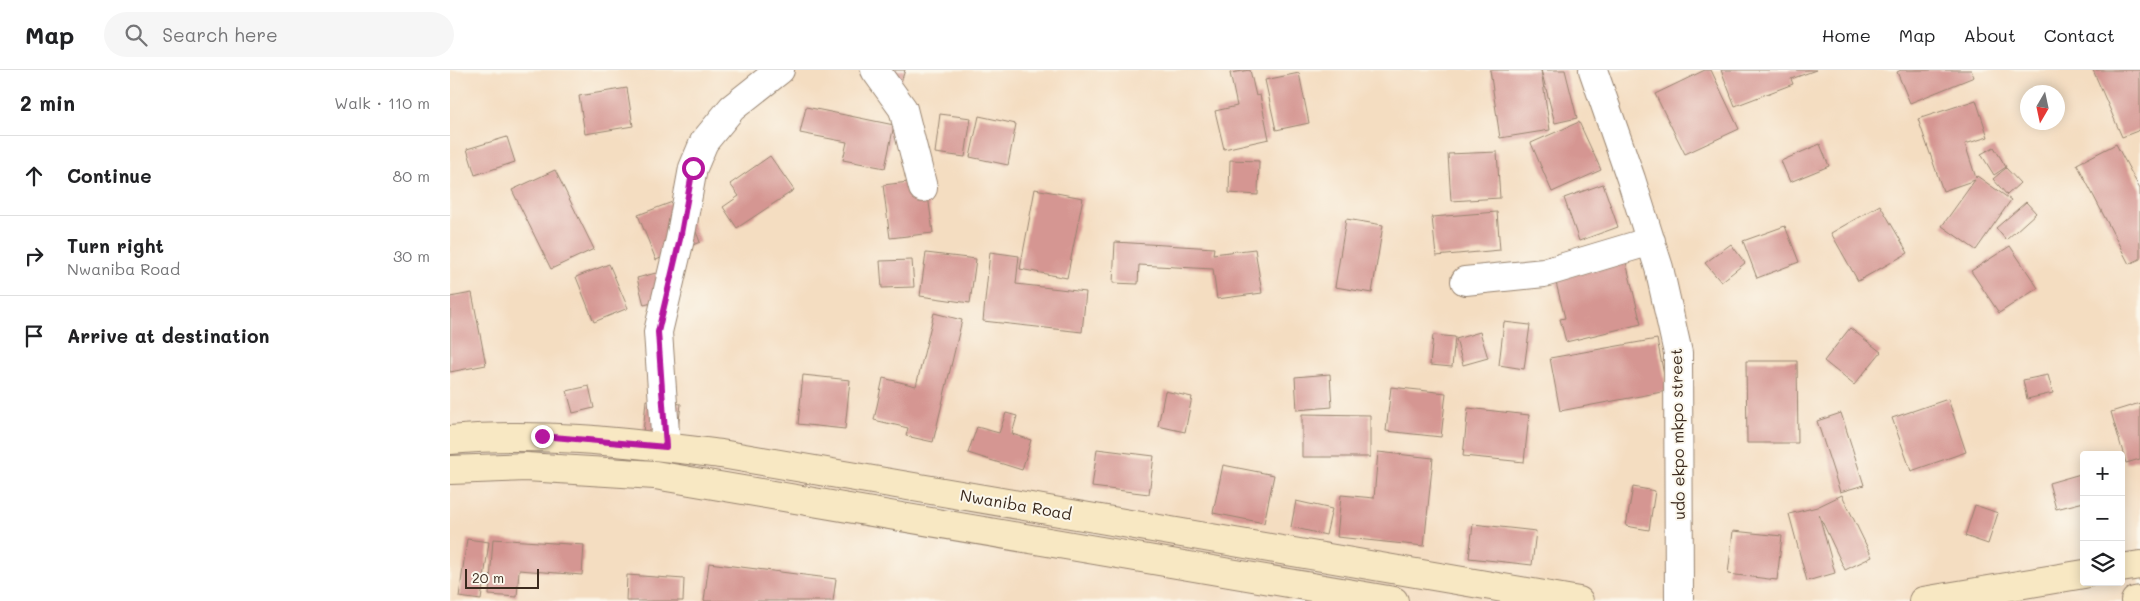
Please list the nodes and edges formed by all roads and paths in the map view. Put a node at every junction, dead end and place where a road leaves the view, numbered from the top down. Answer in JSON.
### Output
{"nodes":[{"id":1,"x":780,"y":70,"type":"edge"},
{"id":2,"x":875,"y":70,"type":"edge"},
{"id":3,"x":1593,"y":70,"type":"edge"},
{"id":4,"x":923,"y":188,"type":"dead end"},
{"id":5,"x":1651,"y":241,"type":"junction"},
{"id":6,"x":1465,"y":280,"type":"dead end"},
{"id":7,"x":450,"y":440,"type":"edge"},
{"id":8,"x":666,"y":447,"type":"junction"},
{"id":9,"x":450,"y":470,"type":"edge"},
{"id":10,"x":2140,"y":565,"type":"edge"},
{"id":11,"x":2125,"y":567,"type":"edge"},
{"id":12,"x":2080,"y":575,"type":"edge"},
{"id":13,"x":2140,"y":600,"type":"edge"},
{"id":14,"x":1394,"y":601,"type":"edge"},
{"id":15,"x":1580,"y":601,"type":"edge"},
{"id":16,"x":1679,"y":601,"type":"edge"},
{"id":17,"x":1923,"y":601,"type":"edge"},
{"id":18,"x":2134,"y":601,"type":"edge"}],
"edges":[{"from":1,"to":8,"type":"street"},
{"from":2,"to":4,"type":"street"},
{"from":3,"to":5,"type":"street","name":"udo ekpo mkpo street"},
{"from":5,"to":6,"type":"street"},
{"from":5,"to":16,"type":"street","name":"udo ekpo mkpo street"},
{"from":7,"to":8,"type":"main road","name":"Nwaniba Road"},
{"from":8,"to":15,"type":"main road","name":"Nwaniba Road"},
{"from":9,"to":14,"type":"main road"},
{"from":10,"to":11,"type":"main road"},
{"from":12,"to":17,"type":"main road"},
{"from":13,"to":18,"type":"main road"}]}
